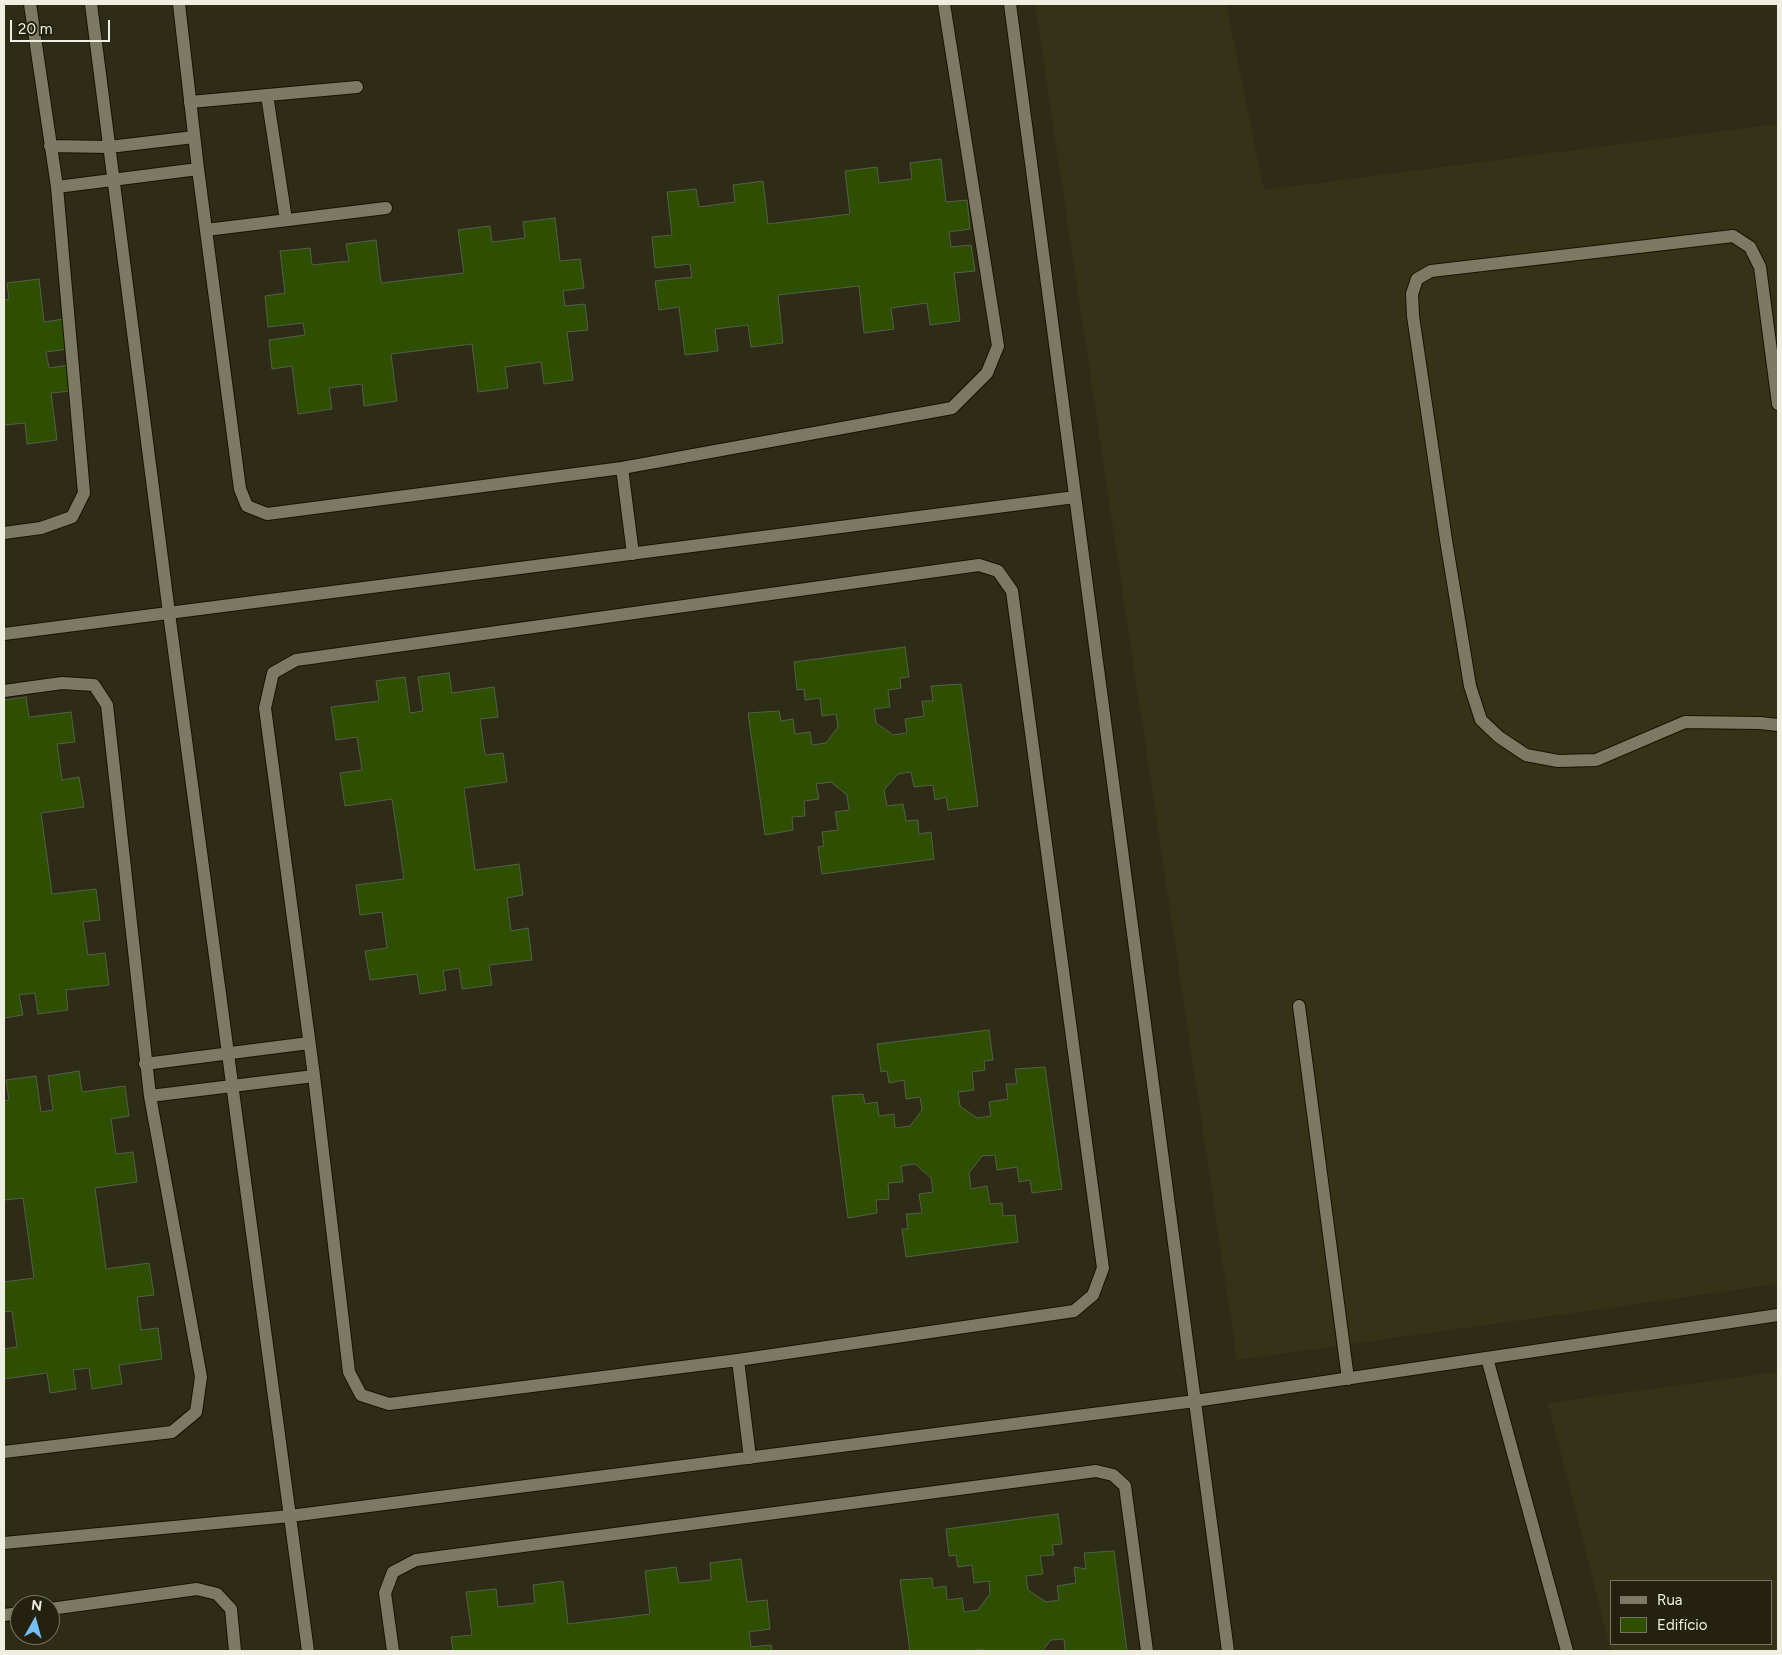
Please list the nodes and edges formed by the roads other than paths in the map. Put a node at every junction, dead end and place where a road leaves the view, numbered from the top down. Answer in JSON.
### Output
{"nodes":[{"id":1,"x":30,"y":4,"type":"edge"},
{"id":2,"x":91,"y":4,"type":"edge"},
{"id":3,"x":179,"y":4,"type":"edge"},
{"id":4,"x":944,"y":4,"type":"edge"},
{"id":5,"x":1010,"y":4,"type":"edge"},
{"id":6,"x":357,"y":87,"type":"dead end"},
{"id":7,"x":267,"y":95,"type":"junction"},
{"id":8,"x":190,"y":102,"type":"junction"},
{"id":9,"x":194,"y":137,"type":"junction"},
{"id":10,"x":50,"y":146,"type":"junction"},
{"id":11,"x":109,"y":147,"type":"junction"},
{"id":12,"x":198,"y":169,"type":"junction"},
{"id":13,"x":114,"y":180,"type":"junction"},
{"id":14,"x":57,"y":187,"type":"junction"},
{"id":15,"x":386,"y":208,"type":"dead end"},
{"id":16,"x":286,"y":220,"type":"junction"},
{"id":17,"x":206,"y":230,"type":"junction"},
{"id":18,"x":1778,"y":404,"type":"edge"},
{"id":19,"x":622,"y":468,"type":"junction"},
{"id":20,"x":1075,"y":497,"type":"junction"},
{"id":21,"x":4,"y":533,"type":"edge"},
{"id":22,"x":633,"y":554,"type":"junction"},
{"id":23,"x":169,"y":613,"type":"junction"},
{"id":24,"x":4,"y":634,"type":"edge"},
{"id":25,"x":4,"y":691,"type":"edge"},
{"id":26,"x":1778,"y":725,"type":"edge"},
{"id":27,"x":1299,"y":1006,"type":"dead end"},
{"id":28,"x":309,"y":1043,"type":"junction"},
{"id":29,"x":228,"y":1053,"type":"junction"},
{"id":30,"x":145,"y":1064,"type":"junction"},
{"id":31,"x":314,"y":1076,"type":"junction"},
{"id":32,"x":232,"y":1086,"type":"junction"},
{"id":33,"x":150,"y":1096,"type":"junction"},
{"id":34,"x":1778,"y":1315,"type":"edge"},
{"id":35,"x":1487,"y":1358,"type":"junction"},
{"id":36,"x":738,"y":1360,"type":"junction"},
{"id":37,"x":1348,"y":1379,"type":"junction"},
{"id":38,"x":1195,"y":1401,"type":"junction"},
{"id":39,"x":4,"y":1452,"type":"edge"},
{"id":40,"x":750,"y":1458,"type":"junction"},
{"id":41,"x":290,"y":1516,"type":"junction"},
{"id":42,"x":4,"y":1543,"type":"edge"},
{"id":43,"x":60,"y":1608,"type":"edge"},
{"id":44,"x":235,"y":1651,"type":"edge"},
{"id":45,"x":308,"y":1651,"type":"edge"},
{"id":46,"x":393,"y":1651,"type":"edge"},
{"id":47,"x":1147,"y":1651,"type":"edge"},
{"id":48,"x":1228,"y":1651,"type":"edge"},
{"id":49,"x":1567,"y":1651,"type":"edge"}],
"edges":[{"from":1,"to":10,"type":"street"},
{"from":2,"to":11,"type":"street"},
{"from":3,"to":8,"type":"street"},
{"from":4,"to":19,"type":"street"},
{"from":5,"to":20,"type":"street"},
{"from":6,"to":7,"type":"street"},
{"from":7,"to":8,"type":"street"},
{"from":7,"to":16,"type":"street"},
{"from":8,"to":9,"type":"street"},
{"from":9,"to":11,"type":"street"},
{"from":9,"to":12,"type":"street"},
{"from":10,"to":11,"type":"street"},
{"from":10,"to":14,"type":"street"},
{"from":11,"to":13,"type":"street"},
{"from":12,"to":13,"type":"street"},
{"from":12,"to":17,"type":"street"},
{"from":13,"to":14,"type":"street"},
{"from":13,"to":23,"type":"street"},
{"from":14,"to":21,"type":"street"},
{"from":15,"to":16,"type":"street"},
{"from":16,"to":17,"type":"street"},
{"from":17,"to":19,"type":"street"},
{"from":18,"to":26,"type":"street"},
{"from":19,"to":22,"type":"street"},
{"from":20,"to":22,"type":"street"},
{"from":20,"to":38,"type":"street"},
{"from":22,"to":23,"type":"street"},
{"from":23,"to":24,"type":"street"},
{"from":23,"to":29,"type":"street"},
{"from":25,"to":30,"type":"street"},
{"from":27,"to":37,"type":"street"},
{"from":28,"to":29,"type":"street"},
{"from":28,"to":31,"type":"street"},
{"from":28,"to":36,"type":"street"},
{"from":29,"to":30,"type":"street"},
{"from":29,"to":32,"type":"street"},
{"from":30,"to":33,"type":"street"},
{"from":31,"to":32,"type":"street"},
{"from":31,"to":36,"type":"street"},
{"from":32,"to":33,"type":"street"},
{"from":32,"to":41,"type":"street"},
{"from":33,"to":39,"type":"street"},
{"from":34,"to":35,"type":"street"},
{"from":35,"to":37,"type":"street"},
{"from":35,"to":49,"type":"street"},
{"from":36,"to":40,"type":"street"},
{"from":37,"to":38,"type":"street"},
{"from":38,"to":40,"type":"street"},
{"from":38,"to":48,"type":"street"},
{"from":40,"to":41,"type":"street"},
{"from":41,"to":42,"type":"street"},
{"from":41,"to":45,"type":"street"},
{"from":43,"to":44,"type":"street"},
{"from":46,"to":47,"type":"street"}]}
